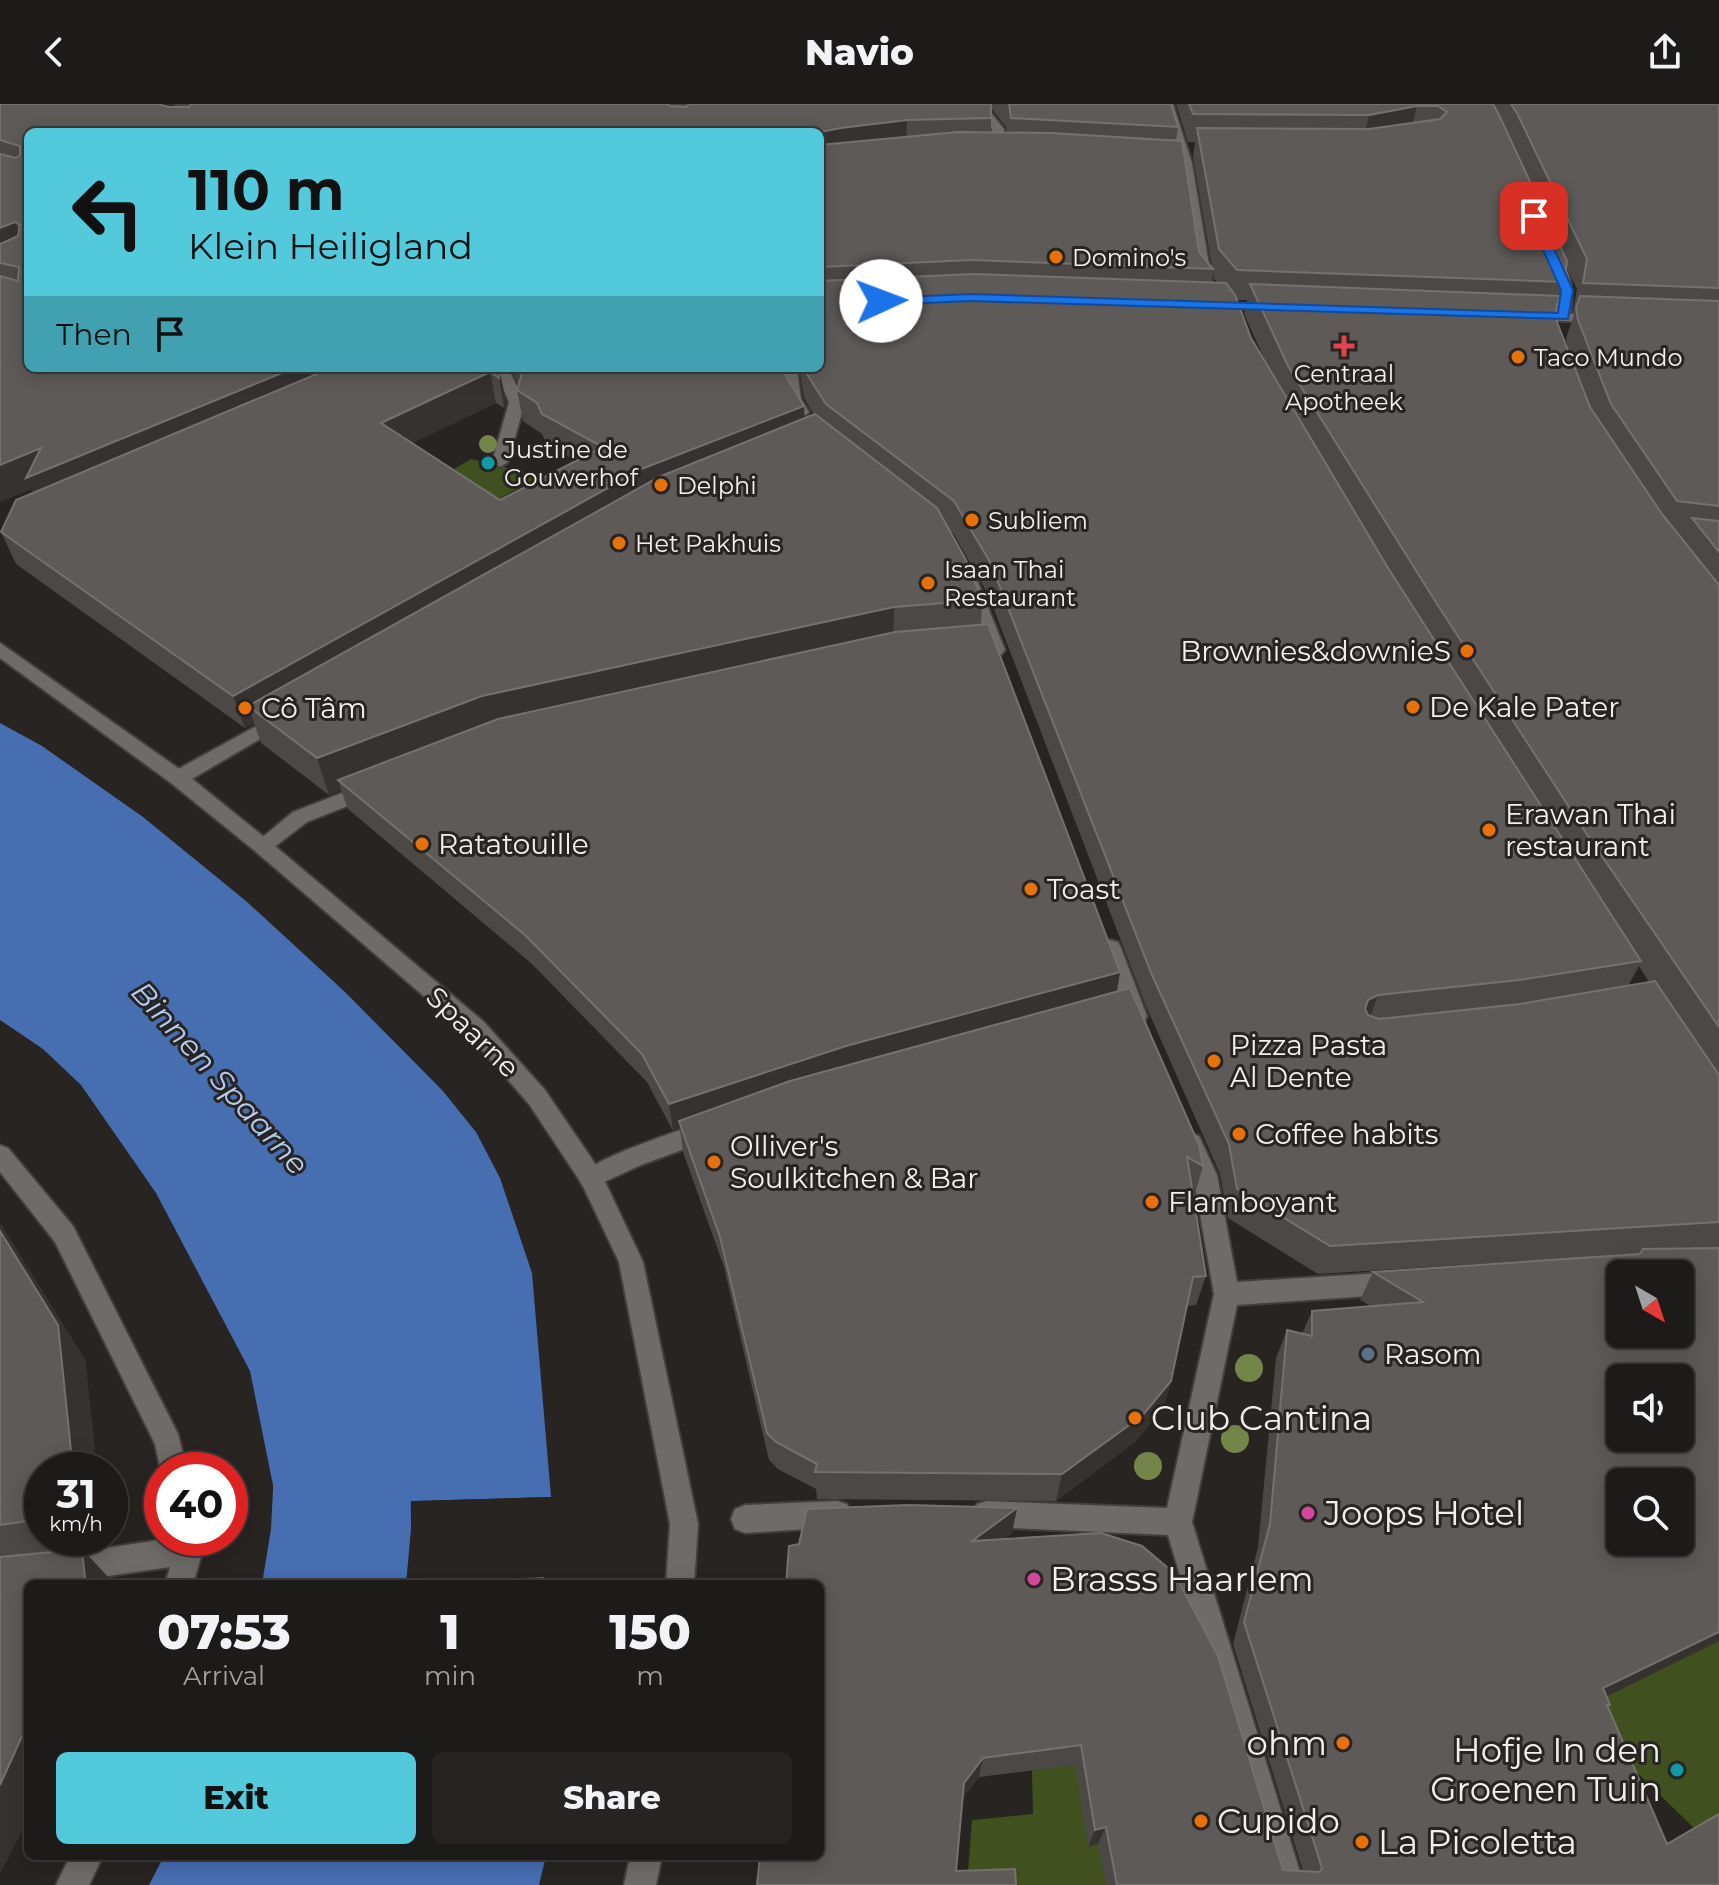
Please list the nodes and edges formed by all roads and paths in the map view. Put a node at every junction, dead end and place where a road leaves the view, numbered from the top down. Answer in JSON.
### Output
{"nodes":[{"id":1,"x":978,"y":104,"type":"edge"},
{"id":2,"x":1167,"y":104,"type":"edge"},
{"id":3,"x":1015,"y":154,"type":"edge"},
{"id":4,"x":1188,"y":154,"type":"junction"},
{"id":5,"x":1170,"y":162,"type":"edge"},
{"id":6,"x":1549,"y":250,"type":"edge"},
{"id":7,"x":1214,"y":293,"type":"edge"},
{"id":8,"x":1517,"y":315,"type":"edge"},
{"id":9,"x":1563,"y":317,"type":"junction"},
{"id":10,"x":1610,"y":319,"type":"edge"},
{"id":11,"x":1556,"y":338,"type":"edge"},
{"id":12,"x":503,"y":372,"type":"edge"},
{"id":13,"x":790,"y":372,"type":"edge"},
{"id":14,"x":810,"y":426,"type":"edge"},
{"id":15,"x":500,"y":462,"type":"dead end"},
{"id":16,"x":957,"y":561,"type":"edge"},
{"id":17,"x":0,"y":649,"type":"edge"},
{"id":18,"x":1005,"y":673,"type":"edge"},
{"id":19,"x":300,"y":707,"type":"edge"},
{"id":20,"x":178,"y":778,"type":"junction"},
{"id":21,"x":385,"y":784,"type":"edge"},
{"id":22,"x":262,"y":846,"type":"junction"},
{"id":23,"x":1105,"y":934,"type":"edge"},
{"id":24,"x":1145,"y":1035,"type":"edge"},
{"id":25,"x":1181,"y":1119,"type":"edge"},
{"id":26,"x":732,"y":1122,"type":"edge"},
{"id":27,"x":0,"y":1155,"type":"edge"},
{"id":28,"x":591,"y":1178,"type":"junction"},
{"id":29,"x":1417,"y":1282,"type":"edge"},
{"id":30,"x":1227,"y":1294,"type":"junction"},
{"id":31,"x":170,"y":1452,"type":"edge"},
{"id":32,"x":861,"y":1514,"type":"edge"},
{"id":33,"x":966,"y":1514,"type":"edge"},
{"id":34,"x":745,"y":1519,"type":"dead end"},
{"id":35,"x":1178,"y":1522,"type":"junction"},
{"id":36,"x":144,"y":1552,"type":"edge"},
{"id":37,"x":185,"y":1556,"type":"edge"},
{"id":38,"x":47,"y":1570,"type":"edge"},
{"id":39,"x":180,"y":1580,"type":"edge"},
{"id":40,"x":680,"y":1580,"type":"edge"},
{"id":41,"x":85,"y":1860,"type":"edge"},
{"id":42,"x":645,"y":1860,"type":"edge"},
{"id":43,"x":72,"y":1885,"type":"edge"},
{"id":44,"x":640,"y":1885,"type":"edge"},
{"id":45,"x":1288,"y":1885,"type":"edge"}],
"edges":[{"from":1,"to":3,"type":"street"},
{"from":2,"to":4,"type":"street"},
{"from":4,"to":5,"type":"street"},
{"from":4,"to":7,"type":"street"},
{"from":6,"to":9,"type":"street"},
{"from":8,"to":9,"type":"street"},
{"from":9,"to":10,"type":"street"},
{"from":9,"to":11,"type":"street"},
{"from":12,"to":15,"type":"street"},
{"from":13,"to":14,"type":"street"},
{"from":16,"to":18,"type":"street"},
{"from":17,"to":20,"type":"street","name":"Spaarne"},
{"from":19,"to":20,"type":"street"},
{"from":20,"to":22,"type":"street","name":"Spaarne"},
{"from":21,"to":22,"type":"street"},
{"from":22,"to":28,"type":"street","name":"Spaarne"},
{"from":23,"to":24,"type":"street"},
{"from":25,"to":30,"type":"street"},
{"from":26,"to":28,"type":"street"},
{"from":27,"to":31,"type":"street"},
{"from":28,"to":40,"type":"street","name":"Spaarne"},
{"from":29,"to":30,"type":"street"},
{"from":30,"to":35,"type":"street"},
{"from":32,"to":34,"type":"street"},
{"from":33,"to":35,"type":"street"},
{"from":35,"to":45,"type":"street"},
{"from":36,"to":38,"type":"street"},
{"from":37,"to":39,"type":"street"},
{"from":41,"to":43,"type":"street"},
{"from":42,"to":44,"type":"street"}]}
